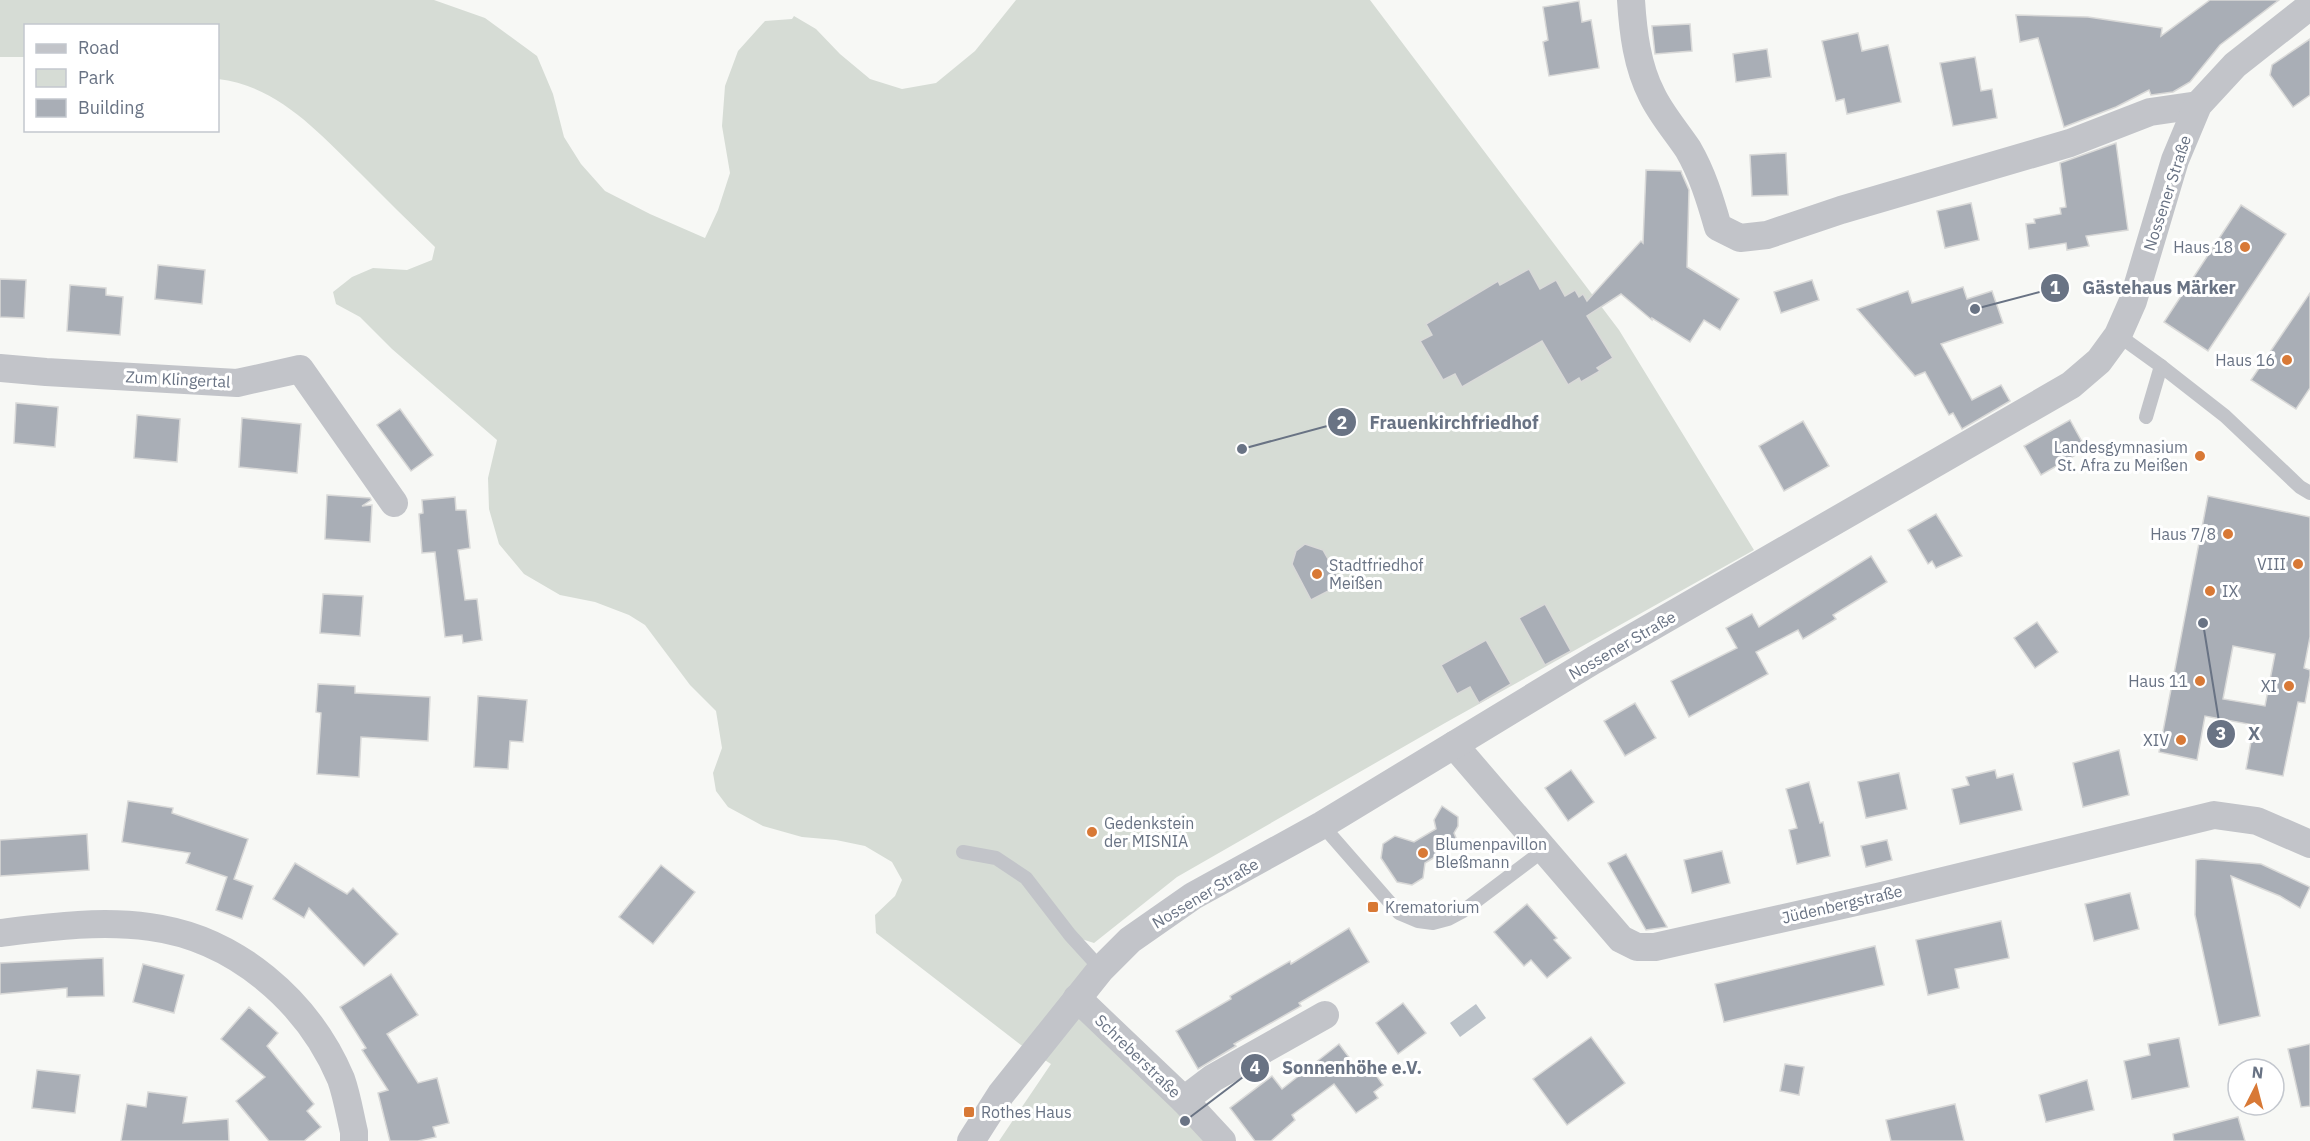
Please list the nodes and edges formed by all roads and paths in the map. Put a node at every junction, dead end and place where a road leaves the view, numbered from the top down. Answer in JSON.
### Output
{"nodes":[{"id":1,"x":1631,"y":0,"type":"edge"},
{"id":2,"x":2310,"y":6,"type":"edge"},
{"id":3,"x":2198,"y":105,"type":"junction"},
{"id":4,"x":2118,"y":335,"type":"junction"},
{"id":5,"x":2161,"y":366,"type":"junction"},
{"id":6,"x":0,"y":368,"type":"edge"},
{"id":7,"x":2146,"y":417,"type":"dead end"},
{"id":8,"x":2310,"y":494,"type":"edge"},
{"id":9,"x":394,"y":503,"type":"dead end"},
{"id":10,"x":1454,"y":745,"type":"junction"},
{"id":11,"x":1322,"y":825,"type":"junction"},
{"id":12,"x":2310,"y":844,"type":"edge"},
{"id":13,"x":1544,"y":850,"type":"junction"},
{"id":14,"x":963,"y":852,"type":"dead end"},
{"id":15,"x":0,"y":933,"type":"edge"},
{"id":16,"x":1101,"y":969,"type":"junction"},
{"id":17,"x":1077,"y":998,"type":"junction"},
{"id":18,"x":1325,"y":1015,"type":"dead end"},
{"id":19,"x":1184,"y":1100,"type":"junction"},
{"id":20,"x":354,"y":1141,"type":"edge"},
{"id":21,"x":971,"y":1141,"type":"edge"},
{"id":22,"x":1222,"y":1141,"type":"edge"}],
"edges":[{"from":1,"to":3,"type":"street","name":"Nossener Straße"},
{"from":2,"to":3,"type":"street","name":"Nossener Straße"},
{"from":3,"to":4,"type":"street","name":"Nossener Straße"},
{"from":4,"to":5,"type":"lane"},
{"from":4,"to":10,"type":"street","name":"Nossener Straße"},
{"from":5,"to":7,"type":"lane"},
{"from":5,"to":8,"type":"lane"},
{"from":6,"to":9,"type":"street","name":"Zum Klingertal"},
{"from":10,"to":11,"type":"street","name":"Nossener Straße"},
{"from":10,"to":13,"type":"street","name":"Jüdenbergstraße"},
{"from":11,"to":13,"type":"lane"},
{"from":11,"to":16,"type":"street","name":"Nossener Straße"},
{"from":12,"to":13,"type":"street","name":"Jüdenbergstraße"},
{"from":14,"to":16,"type":"lane"},
{"from":15,"to":20,"type":"street"},
{"from":16,"to":17,"type":"street","name":"Nossener Straße"},
{"from":17,"to":19,"type":"street","name":"Schreberstraße"},
{"from":17,"to":21,"type":"street","name":"Nossener Straße"},
{"from":18,"to":19,"type":"street"},
{"from":19,"to":22,"type":"street","name":"Schreberstraße"}]}
